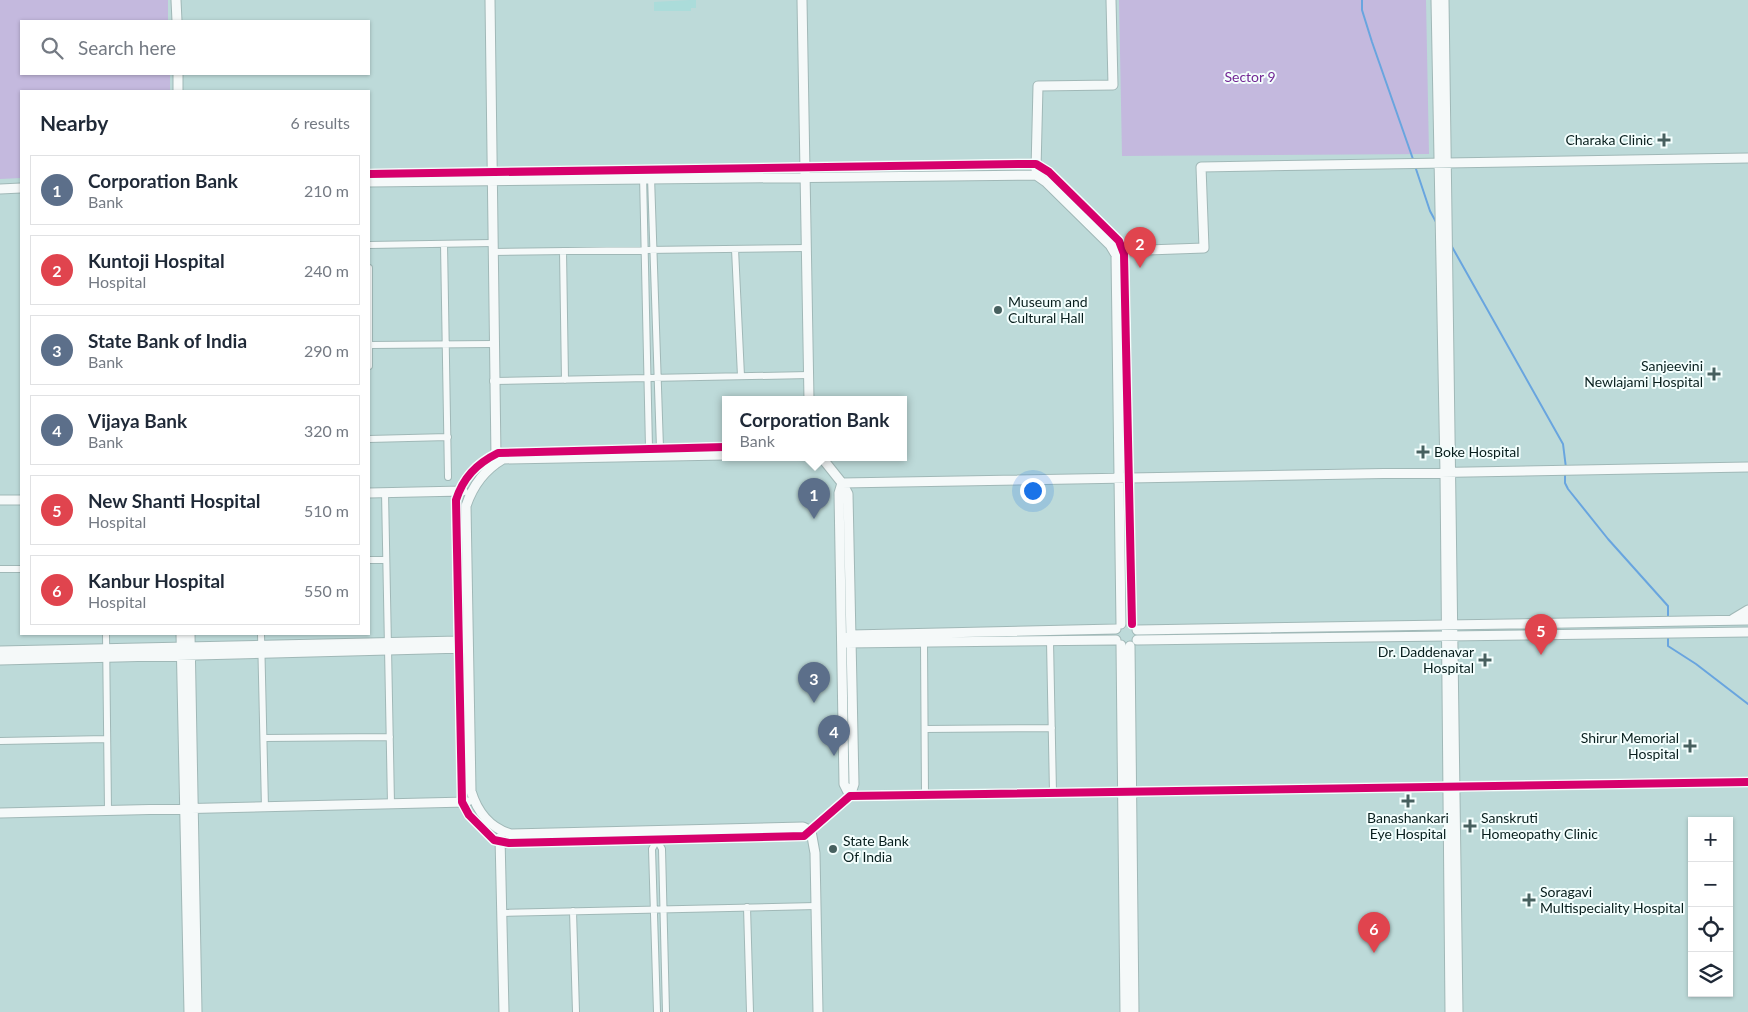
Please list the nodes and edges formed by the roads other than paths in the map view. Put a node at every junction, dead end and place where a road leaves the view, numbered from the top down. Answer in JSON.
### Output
{"nodes":[{"id":1,"x":176,"y":0,"type":"edge"},
{"id":2,"x":490,"y":0,"type":"edge"},
{"id":3,"x":802,"y":0,"type":"edge"},
{"id":4,"x":1111,"y":0,"type":"edge"},
{"id":5,"x":1436,"y":0,"type":"edge"},
{"id":6,"x":1444,"y":0,"type":"edge"},
{"id":7,"x":177,"y":20,"type":"edge"},
{"id":8,"x":178,"y":75,"type":"edge"},
{"id":9,"x":178,"y":90,"type":"edge"},
{"id":10,"x":1748,"y":158,"type":"edge"},
{"id":11,"x":1036,"y":164,"type":"junction"},
{"id":12,"x":1441,"y":164,"type":"junction"},
{"id":13,"x":805,"y":171,"type":"junction"},
{"id":14,"x":370,"y":174,"type":"edge"},
{"id":15,"x":646,"y":175,"type":"junction"},
{"id":16,"x":1036,"y":175,"type":"junction"},
{"id":17,"x":491,"y":176,"type":"junction"},
{"id":18,"x":370,"y":182,"type":"edge"},
{"id":19,"x":20,"y":188,"type":"edge"},
{"id":20,"x":0,"y":189,"type":"edge"},
{"id":21,"x":444,"y":244,"type":"junction"},
{"id":22,"x":370,"y":245,"type":"edge"},
{"id":23,"x":492,"y":248,"type":"junction"},
{"id":24,"x":806,"y":248,"type":"junction"},
{"id":25,"x":736,"y":249,"type":"junction"},
{"id":26,"x":644,"y":250,"type":"junction"},
{"id":27,"x":653,"y":250,"type":"junction"},
{"id":28,"x":563,"y":251,"type":"junction"},
{"id":29,"x":1123,"y":251,"type":"junction"},
{"id":30,"x":1114,"y":252,"type":"junction"},
{"id":31,"x":370,"y":344,"type":"edge"},
{"id":32,"x":446,"y":344,"type":"junction"},
{"id":33,"x":493,"y":344,"type":"junction"},
{"id":34,"x":809,"y":375,"type":"junction"},
{"id":35,"x":741,"y":376,"type":"junction"},
{"id":36,"x":647,"y":378,"type":"junction"},
{"id":37,"x":657,"y":378,"type":"junction"},
{"id":38,"x":565,"y":380,"type":"junction"},
{"id":39,"x":493,"y":381,"type":"junction"},
{"id":40,"x":809,"y":396,"type":"edge"},
{"id":41,"x":448,"y":437,"type":"junction"},
{"id":42,"x":370,"y":439,"type":"edge"},
{"id":43,"x":722,"y":447,"type":"edge"},
{"id":44,"x":649,"y":448,"type":"junction"},
{"id":45,"x":660,"y":448,"type":"junction"},
{"id":46,"x":722,"y":455,"type":"edge"},
{"id":47,"x":496,"y":458,"type":"junction"},
{"id":48,"x":824,"y":461,"type":"edge"},
{"id":49,"x":1748,"y":467,"type":"edge"},
{"id":50,"x":1448,"y":473,"type":"junction"},
{"id":51,"x":448,"y":477,"type":"dead end"},
{"id":52,"x":1123,"y":478,"type":"junction"},
{"id":53,"x":842,"y":483,"type":"junction"},
{"id":54,"x":459,"y":491,"type":"junction"},
{"id":55,"x":471,"y":491,"type":"junction"},
{"id":56,"x":385,"y":492,"type":"junction"},
{"id":57,"x":370,"y":493,"type":"edge"},
{"id":58,"x":0,"y":500,"type":"edge"},
{"id":59,"x":20,"y":500,"type":"edge"},
{"id":60,"x":370,"y":560,"type":"edge"},
{"id":61,"x":386,"y":560,"type":"junction"},
{"id":62,"x":0,"y":569,"type":"edge"},
{"id":63,"x":20,"y":569,"type":"edge"},
{"id":64,"x":1748,"y":610,"type":"edge"},
{"id":65,"x":1730,"y":620,"type":"junction"},
{"id":66,"x":1748,"y":620,"type":"edge"},
{"id":67,"x":1449,"y":625,"type":"junction"},
{"id":68,"x":1118,"y":627,"type":"junction"},
{"id":69,"x":1135,"y":627,"type":"junction"},
{"id":70,"x":1731,"y":632,"type":"junction"},
{"id":71,"x":1748,"y":632,"type":"edge"},
{"id":72,"x":106,"y":635,"type":"edge"},
{"id":73,"x":181,"y":635,"type":"edge"},
{"id":74,"x":190,"y":635,"type":"edge"},
{"id":75,"x":261,"y":635,"type":"edge"},
{"id":76,"x":851,"y":635,"type":"junction"},
{"id":77,"x":1449,"y":635,"type":"junction"},
{"id":78,"x":1748,"y":640,"type":"edge"},
{"id":79,"x":1050,"y":641,"type":"junction"},
{"id":80,"x":846,"y":643,"type":"junction"},
{"id":81,"x":1126,"y":643,"type":"junction"},
{"id":82,"x":924,"y":644,"type":"junction"},
{"id":83,"x":459,"y":646,"type":"junction"},
{"id":84,"x":388,"y":647,"type":"junction"},
{"id":85,"x":470,"y":647,"type":"junction"},
{"id":86,"x":262,"y":650,"type":"junction"},
{"id":87,"x":0,"y":651,"type":"edge"},
{"id":88,"x":186,"y":651,"type":"junction"},
{"id":89,"x":106,"y":653,"type":"junction"},
{"id":90,"x":0,"y":660,"type":"edge"},
{"id":91,"x":1052,"y":728,"type":"junction"},
{"id":92,"x":925,"y":729,"type":"junction"},
{"id":93,"x":390,"y":737,"type":"junction"},
{"id":94,"x":264,"y":738,"type":"junction"},
{"id":95,"x":107,"y":739,"type":"junction"},
{"id":96,"x":0,"y":741,"type":"edge"},
{"id":97,"x":1748,"y":782,"type":"edge"},
{"id":98,"x":1452,"y":787,"type":"junction"},
{"id":99,"x":1127,"y":792,"type":"junction"},
{"id":100,"x":1053,"y":793,"type":"junction"},
{"id":101,"x":925,"y":795,"type":"junction"},
{"id":102,"x":850,"y":796,"type":"junction"},
{"id":103,"x":462,"y":802,"type":"junction"},
{"id":104,"x":474,"y":802,"type":"junction"},
{"id":105,"x":391,"y":804,"type":"junction"},
{"id":106,"x":265,"y":808,"type":"junction"},
{"id":107,"x":189,"y":809,"type":"junction"},
{"id":108,"x":108,"y":811,"type":"junction"},
{"id":109,"x":0,"y":812,"type":"edge"},
{"id":110,"x":501,"y":831,"type":"junction"},
{"id":111,"x":811,"y":831,"type":"junction"},
{"id":112,"x":657,"y":840,"type":"junction"},
{"id":113,"x":500,"y":841,"type":"junction"},
{"id":114,"x":816,"y":906,"type":"junction"},
{"id":115,"x":747,"y":907,"type":"junction"},
{"id":116,"x":664,"y":909,"type":"junction"},
{"id":117,"x":654,"y":910,"type":"junction"},
{"id":118,"x":573,"y":912,"type":"junction"},
{"id":119,"x":502,"y":913,"type":"junction"},
{"id":120,"x":189,"y":1012,"type":"edge"},
{"id":121,"x":197,"y":1012,"type":"edge"},
{"id":122,"x":504,"y":1012,"type":"edge"},
{"id":123,"x":576,"y":1012,"type":"edge"},
{"id":124,"x":657,"y":1012,"type":"edge"},
{"id":125,"x":666,"y":1012,"type":"edge"},
{"id":126,"x":750,"y":1012,"type":"edge"},
{"id":127,"x":818,"y":1012,"type":"edge"},
{"id":128,"x":1126,"y":1012,"type":"edge"},
{"id":129,"x":1134,"y":1012,"type":"edge"},
{"id":130,"x":1450,"y":1012,"type":"edge"},
{"id":131,"x":1458,"y":1012,"type":"edge"}],
"edges":[{"from":1,"to":7,"type":"street"},
{"from":2,"to":17,"type":"street"},
{"from":3,"to":13,"type":"street"},
{"from":4,"to":11,"type":"street"},
{"from":5,"to":12,"type":"street"},
{"from":6,"to":12,"type":"street"},
{"from":8,"to":9,"type":"street"},
{"from":10,"to":12,"type":"street"},
{"from":11,"to":13,"type":"street"},
{"from":11,"to":16,"type":"street"},
{"from":11,"to":29,"type":"street"},
{"from":12,"to":29,"type":"street"},
{"from":12,"to":50,"type":"street"},
{"from":12,"to":50,"type":"street"},
{"from":13,"to":15,"type":"street"},
{"from":13,"to":16,"type":"street"},
{"from":13,"to":24,"type":"street"},
{"from":14,"to":17,"type":"street"},
{"from":15,"to":17,"type":"street"},
{"from":15,"to":26,"type":"street"},
{"from":15,"to":27,"type":"street"},
{"from":16,"to":30,"type":"street"},
{"from":17,"to":18,"type":"street"},
{"from":17,"to":23,"type":"street"},
{"from":19,"to":20,"type":"street"},
{"from":21,"to":22,"type":"street"},
{"from":21,"to":23,"type":"street"},
{"from":21,"to":32,"type":"street"},
{"from":23,"to":28,"type":"street"},
{"from":23,"to":33,"type":"street"},
{"from":24,"to":25,"type":"street"},
{"from":24,"to":34,"type":"street"},
{"from":25,"to":27,"type":"street"},
{"from":25,"to":35,"type":"street"},
{"from":26,"to":27,"type":"street"},
{"from":26,"to":28,"type":"street"},
{"from":26,"to":36,"type":"street"},
{"from":27,"to":37,"type":"street"},
{"from":28,"to":38,"type":"street"},
{"from":29,"to":30,"type":"street"},
{"from":29,"to":52,"type":"street"},
{"from":30,"to":52,"type":"street"},
{"from":31,"to":32,"type":"street"},
{"from":32,"to":33,"type":"street"},
{"from":32,"to":41,"type":"street"},
{"from":33,"to":39,"type":"street"},
{"from":34,"to":35,"type":"street"},
{"from":34,"to":40,"type":"street"},
{"from":35,"to":37,"type":"street"},
{"from":36,"to":37,"type":"street"},
{"from":36,"to":38,"type":"street"},
{"from":36,"to":44,"type":"street"},
{"from":37,"to":45,"type":"street"},
{"from":38,"to":39,"type":"street"},
{"from":39,"to":47,"type":"street"},
{"from":41,"to":42,"type":"street"},
{"from":41,"to":51,"type":"street"},
{"from":43,"to":45,"type":"street"},
{"from":44,"to":45,"type":"street"},
{"from":44,"to":47,"type":"street"},
{"from":46,"to":47,"type":"street"},
{"from":47,"to":54,"type":"street"},
{"from":47,"to":55,"type":"street"},
{"from":48,"to":53,"type":"street"},
{"from":49,"to":50,"type":"street"},
{"from":50,"to":52,"type":"street"},
{"from":50,"to":67,"type":"street"},
{"from":52,"to":53,"type":"street"},
{"from":52,"to":68,"type":"street"},
{"from":52,"to":69,"type":"street"},
{"from":53,"to":76,"type":"street"},
{"from":53,"to":80,"type":"street"},
{"from":54,"to":55,"type":"street"},
{"from":54,"to":56,"type":"street"},
{"from":54,"to":83,"type":"street"},
{"from":55,"to":85,"type":"street"},
{"from":56,"to":57,"type":"street"},
{"from":56,"to":61,"type":"street"},
{"from":58,"to":59,"type":"street"},
{"from":60,"to":61,"type":"street"},
{"from":61,"to":84,"type":"street"},
{"from":62,"to":63,"type":"street"},
{"from":64,"to":65,"type":"street"},
{"from":65,"to":66,"type":"street"},
{"from":65,"to":67,"type":"street"},
{"from":67,"to":69,"type":"street"},
{"from":67,"to":77,"type":"street"},
{"from":68,"to":69,"type":"street"},
{"from":68,"to":76,"type":"street"},
{"from":68,"to":81,"type":"street"},
{"from":69,"to":81,"type":"street"},
{"from":70,"to":71,"type":"street"},
{"from":70,"to":77,"type":"street"},
{"from":70,"to":78,"type":"street"},
{"from":72,"to":89,"type":"street"},
{"from":73,"to":88,"type":"street"},
{"from":74,"to":88,"type":"street"},
{"from":75,"to":86,"type":"street"},
{"from":76,"to":80,"type":"street"},
{"from":77,"to":81,"type":"street"},
{"from":77,"to":98,"type":"street"},
{"from":79,"to":81,"type":"street"},
{"from":79,"to":82,"type":"street"},
{"from":79,"to":91,"type":"street"},
{"from":80,"to":82,"type":"street"},
{"from":80,"to":102,"type":"street"},
{"from":81,"to":99,"type":"street"},
{"from":82,"to":92,"type":"street"},
{"from":83,"to":84,"type":"street"},
{"from":83,"to":85,"type":"street"},
{"from":83,"to":103,"type":"street"},
{"from":84,"to":86,"type":"street"},
{"from":84,"to":93,"type":"street"},
{"from":85,"to":104,"type":"street"},
{"from":86,"to":88,"type":"street"},
{"from":86,"to":94,"type":"street"},
{"from":87,"to":89,"type":"street"},
{"from":88,"to":89,"type":"street"},
{"from":88,"to":107,"type":"street"},
{"from":89,"to":90,"type":"street"},
{"from":89,"to":95,"type":"street"},
{"from":91,"to":92,"type":"street"},
{"from":91,"to":100,"type":"street"},
{"from":92,"to":101,"type":"street"},
{"from":93,"to":94,"type":"street"},
{"from":93,"to":105,"type":"street"},
{"from":94,"to":106,"type":"street"},
{"from":95,"to":96,"type":"street"},
{"from":95,"to":108,"type":"street"},
{"from":97,"to":98,"type":"street"},
{"from":98,"to":99,"type":"street"},
{"from":98,"to":130,"type":"street"},
{"from":98,"to":131,"type":"street"},
{"from":99,"to":100,"type":"street"},
{"from":99,"to":128,"type":"street"},
{"from":99,"to":129,"type":"street"},
{"from":100,"to":101,"type":"street"},
{"from":101,"to":102,"type":"street"},
{"from":102,"to":111,"type":"street"},
{"from":103,"to":104,"type":"street"},
{"from":103,"to":105,"type":"street"},
{"from":103,"to":113,"type":"street"},
{"from":104,"to":110,"type":"street"},
{"from":105,"to":106,"type":"street"},
{"from":106,"to":107,"type":"street"},
{"from":107,"to":108,"type":"street"},
{"from":107,"to":120,"type":"street"},
{"from":107,"to":121,"type":"street"},
{"from":108,"to":109,"type":"street"},
{"from":110,"to":111,"type":"street"},
{"from":110,"to":113,"type":"street"},
{"from":111,"to":112,"type":"street"},
{"from":111,"to":114,"type":"street"},
{"from":112,"to":113,"type":"street"},
{"from":112,"to":116,"type":"street"},
{"from":112,"to":117,"type":"street"},
{"from":113,"to":119,"type":"street"},
{"from":114,"to":115,"type":"street"},
{"from":114,"to":127,"type":"street"},
{"from":115,"to":116,"type":"street"},
{"from":115,"to":126,"type":"street"},
{"from":116,"to":117,"type":"street"},
{"from":116,"to":125,"type":"street"},
{"from":117,"to":118,"type":"street"},
{"from":117,"to":124,"type":"street"},
{"from":118,"to":119,"type":"street"},
{"from":118,"to":123,"type":"street"},
{"from":119,"to":122,"type":"street"}]}
